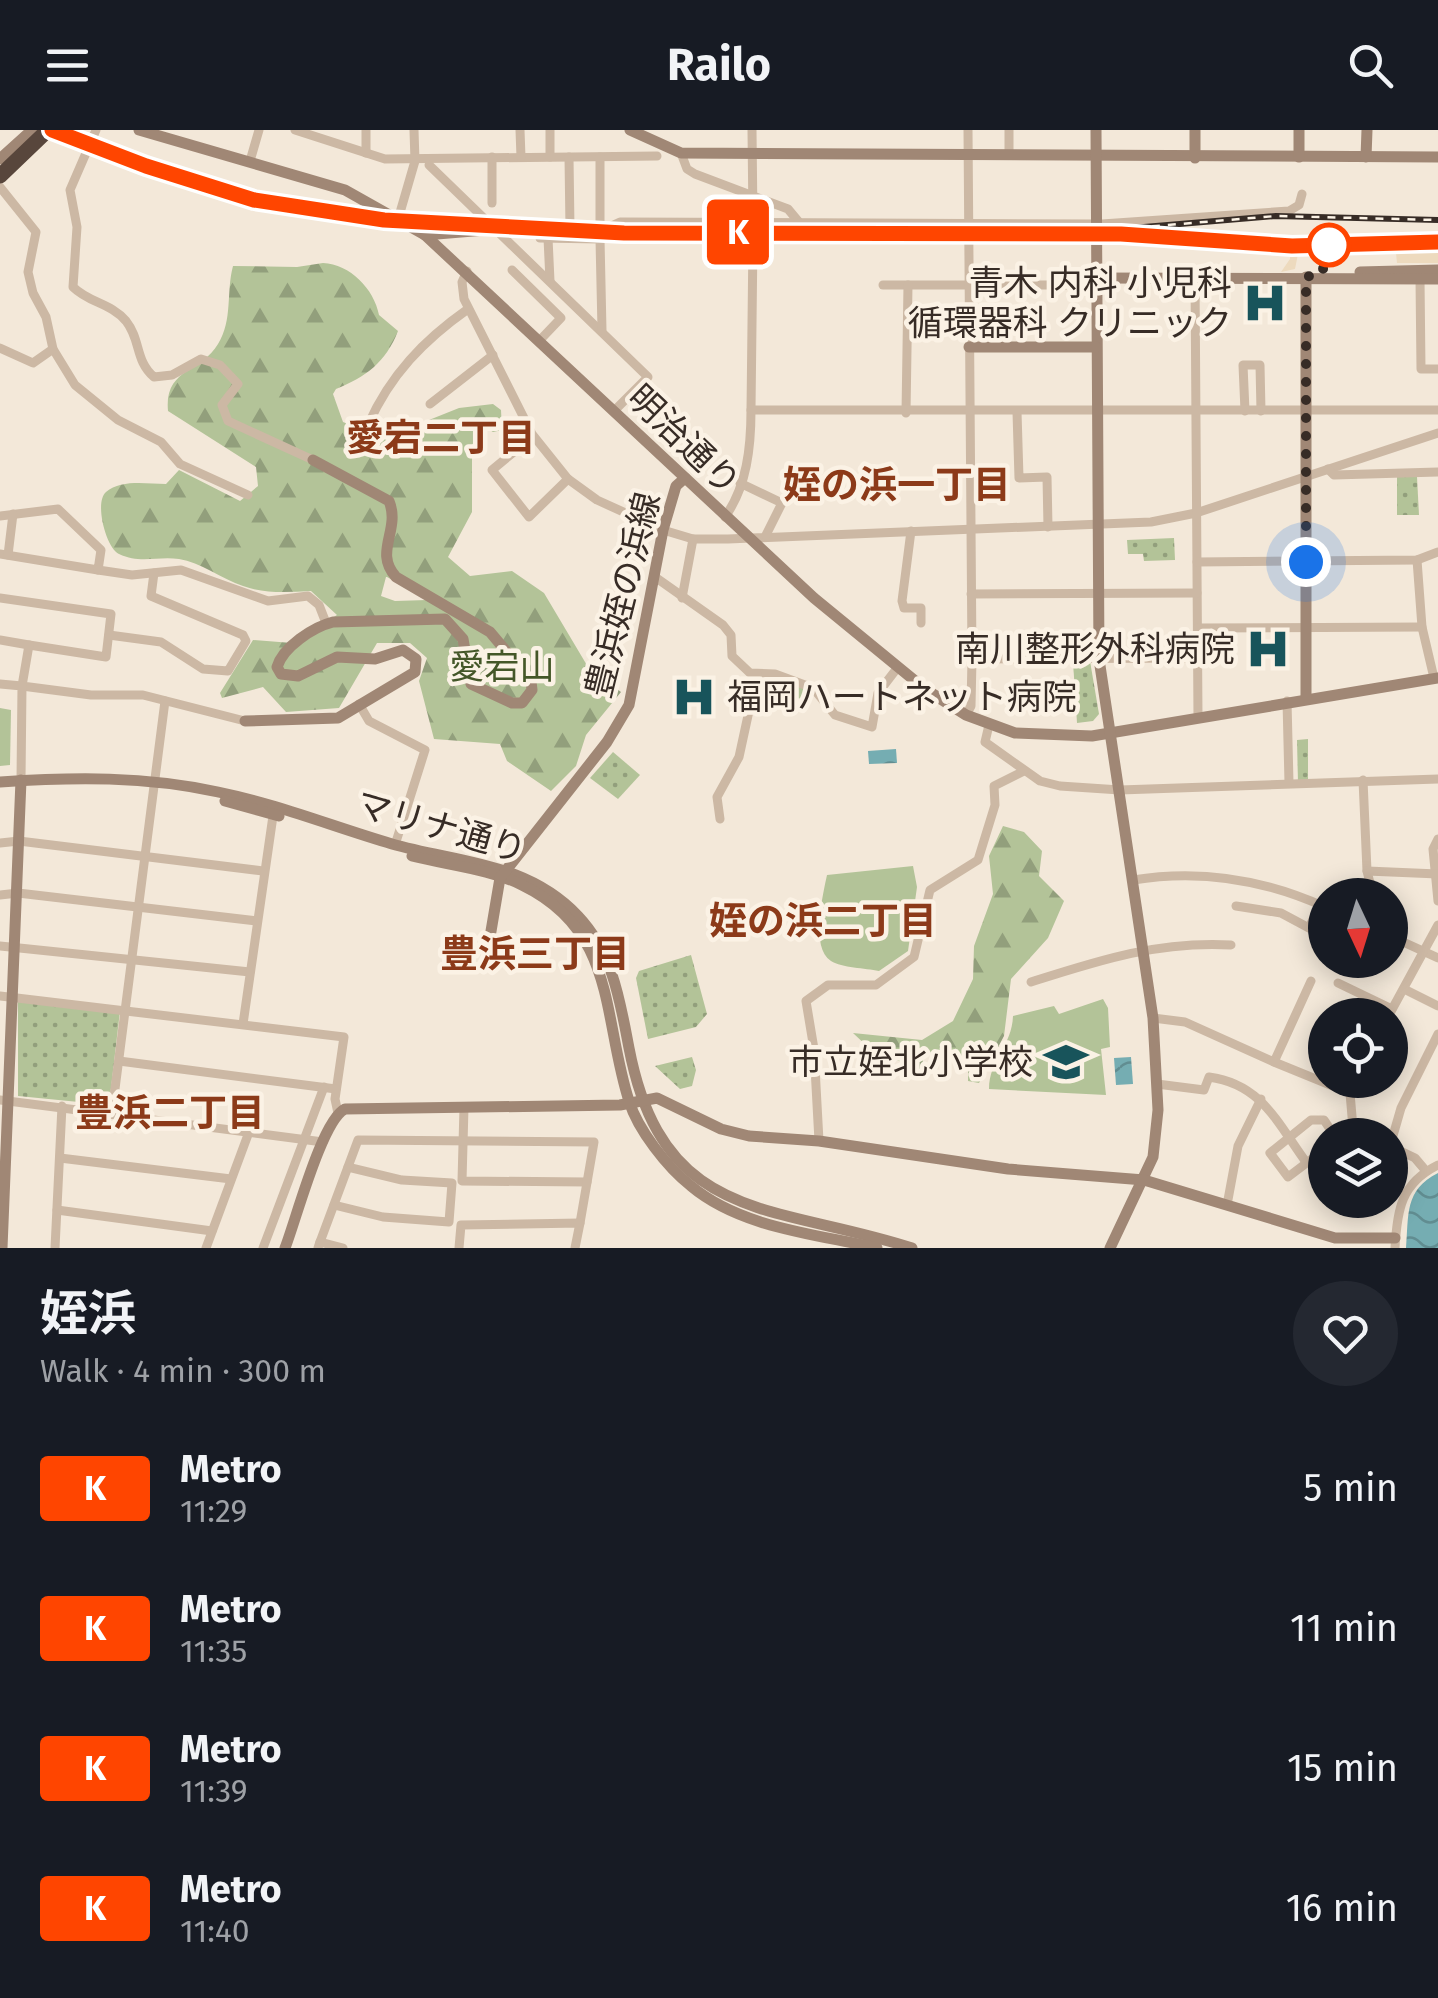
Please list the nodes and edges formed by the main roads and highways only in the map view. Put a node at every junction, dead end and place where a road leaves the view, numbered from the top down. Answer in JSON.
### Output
{"nodes":[{"id":1,"x":33,"y":130,"type":"edge"},
{"id":2,"x":52,"y":130,"type":"edge"},
{"id":3,"x":0,"y":160,"type":"edge"},
{"id":4,"x":0,"y":176,"type":"edge"}],
"edges":[{"from":1,"to":3,"type":"highway"},
{"from":2,"to":4,"type":"highway"}]}
